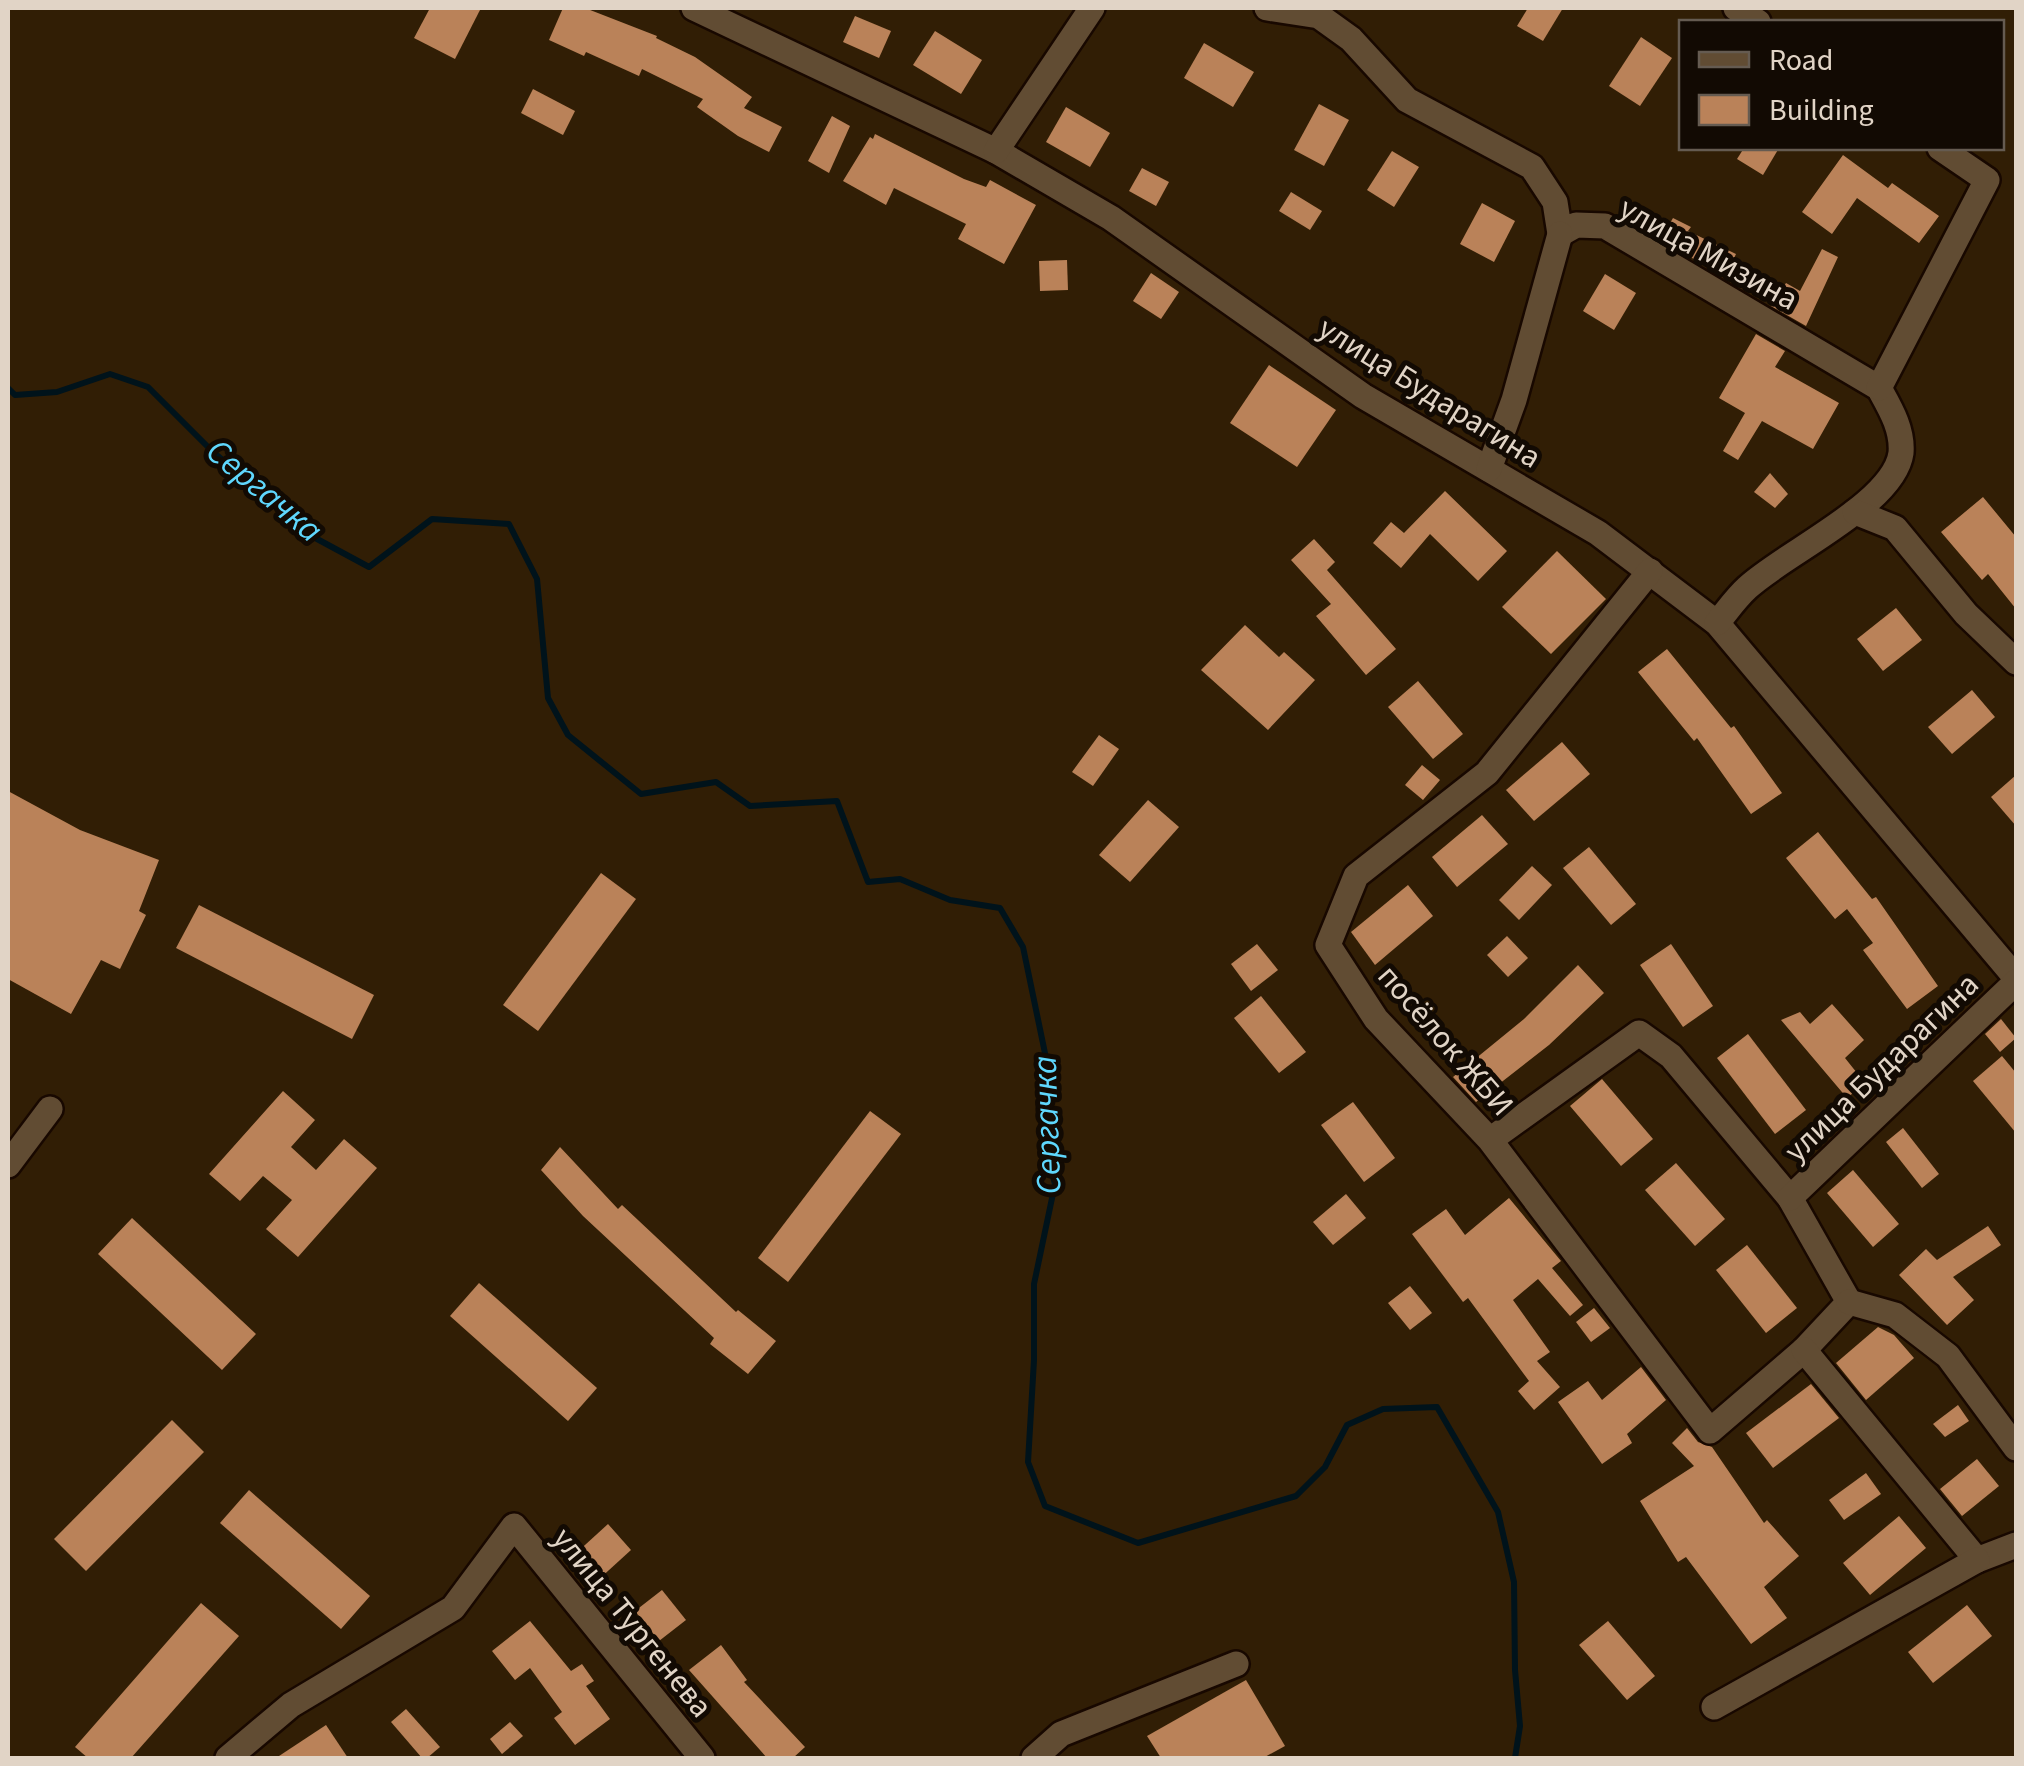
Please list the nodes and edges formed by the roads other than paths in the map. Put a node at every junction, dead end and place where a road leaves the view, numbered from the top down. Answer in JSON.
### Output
{"nodes":[{"id":1,"x":694,"y":8,"type":"edge"},
{"id":2,"x":1092,"y":8,"type":"edge"},
{"id":3,"x":1267,"y":8,"type":"edge"},
{"id":4,"x":1943,"y":150,"type":"edge"},
{"id":5,"x":996,"y":151,"type":"junction"},
{"id":6,"x":1560,"y":234,"type":"junction"},
{"id":7,"x":1879,"y":388,"type":"junction"},
{"id":8,"x":1489,"y":469,"type":"junction"},
{"id":9,"x":1855,"y":512,"type":"junction"},
{"id":10,"x":1650,"y":571,"type":"junction"},
{"id":11,"x":1717,"y":623,"type":"junction"},
{"id":12,"x":2016,"y":662,"type":"edge"},
{"id":13,"x":2016,"y":980,"type":"edge"},
{"id":14,"x":50,"y":1109,"type":"dead end"},
{"id":15,"x":1490,"y":1140,"type":"junction"},
{"id":16,"x":8,"y":1166,"type":"edge"},
{"id":17,"x":1790,"y":1198,"type":"junction"},
{"id":18,"x":1850,"y":1302,"type":"junction"},
{"id":19,"x":1804,"y":1350,"type":"junction"},
{"id":20,"x":2016,"y":1448,"type":"edge"},
{"id":21,"x":2016,"y":1545,"type":"edge"},
{"id":22,"x":1977,"y":1560,"type":"junction"},
{"id":23,"x":1236,"y":1664,"type":"dead end"},
{"id":24,"x":1714,"y":1707,"type":"dead end"},
{"id":25,"x":228,"y":1758,"type":"edge"},
{"id":26,"x":702,"y":1758,"type":"edge"},
{"id":27,"x":1034,"y":1758,"type":"edge"}],
"edges":[{"from":1,"to":5,"type":"street","name":"улица Бударагина"},
{"from":2,"to":5,"type":"street"},
{"from":3,"to":6,"type":"street"},
{"from":4,"to":7,"type":"street"},
{"from":5,"to":8,"type":"street","name":"улица Бударагина"},
{"from":6,"to":7,"type":"street","name":"улица Мизина"},
{"from":6,"to":8,"type":"street"},
{"from":7,"to":9,"type":"street"},
{"from":8,"to":10,"type":"street","name":"улица Бударагина"},
{"from":9,"to":11,"type":"street"},
{"from":9,"to":12,"type":"street"},
{"from":10,"to":11,"type":"street","name":"улица Бударагина"},
{"from":10,"to":15,"type":"street","name":"посёлок ЖБИ"},
{"from":11,"to":13,"type":"street","name":"улица Бударагина"},
{"from":13,"to":17,"type":"street","name":"улица Бударагина"},
{"from":14,"to":16,"type":"street"},
{"from":15,"to":17,"type":"street","name":"улица Бударагина"},
{"from":15,"to":19,"type":"street","name":"посёлок ЖБИ"},
{"from":17,"to":18,"type":"street","name":"улица Бударагина"},
{"from":18,"to":19,"type":"street"},
{"from":18,"to":20,"type":"street"},
{"from":19,"to":22,"type":"street"},
{"from":21,"to":22,"type":"street"},
{"from":22,"to":24,"type":"street"},
{"from":23,"to":27,"type":"street"},
{"from":25,"to":26,"type":"street","name":"улица Тургенева"}]}
